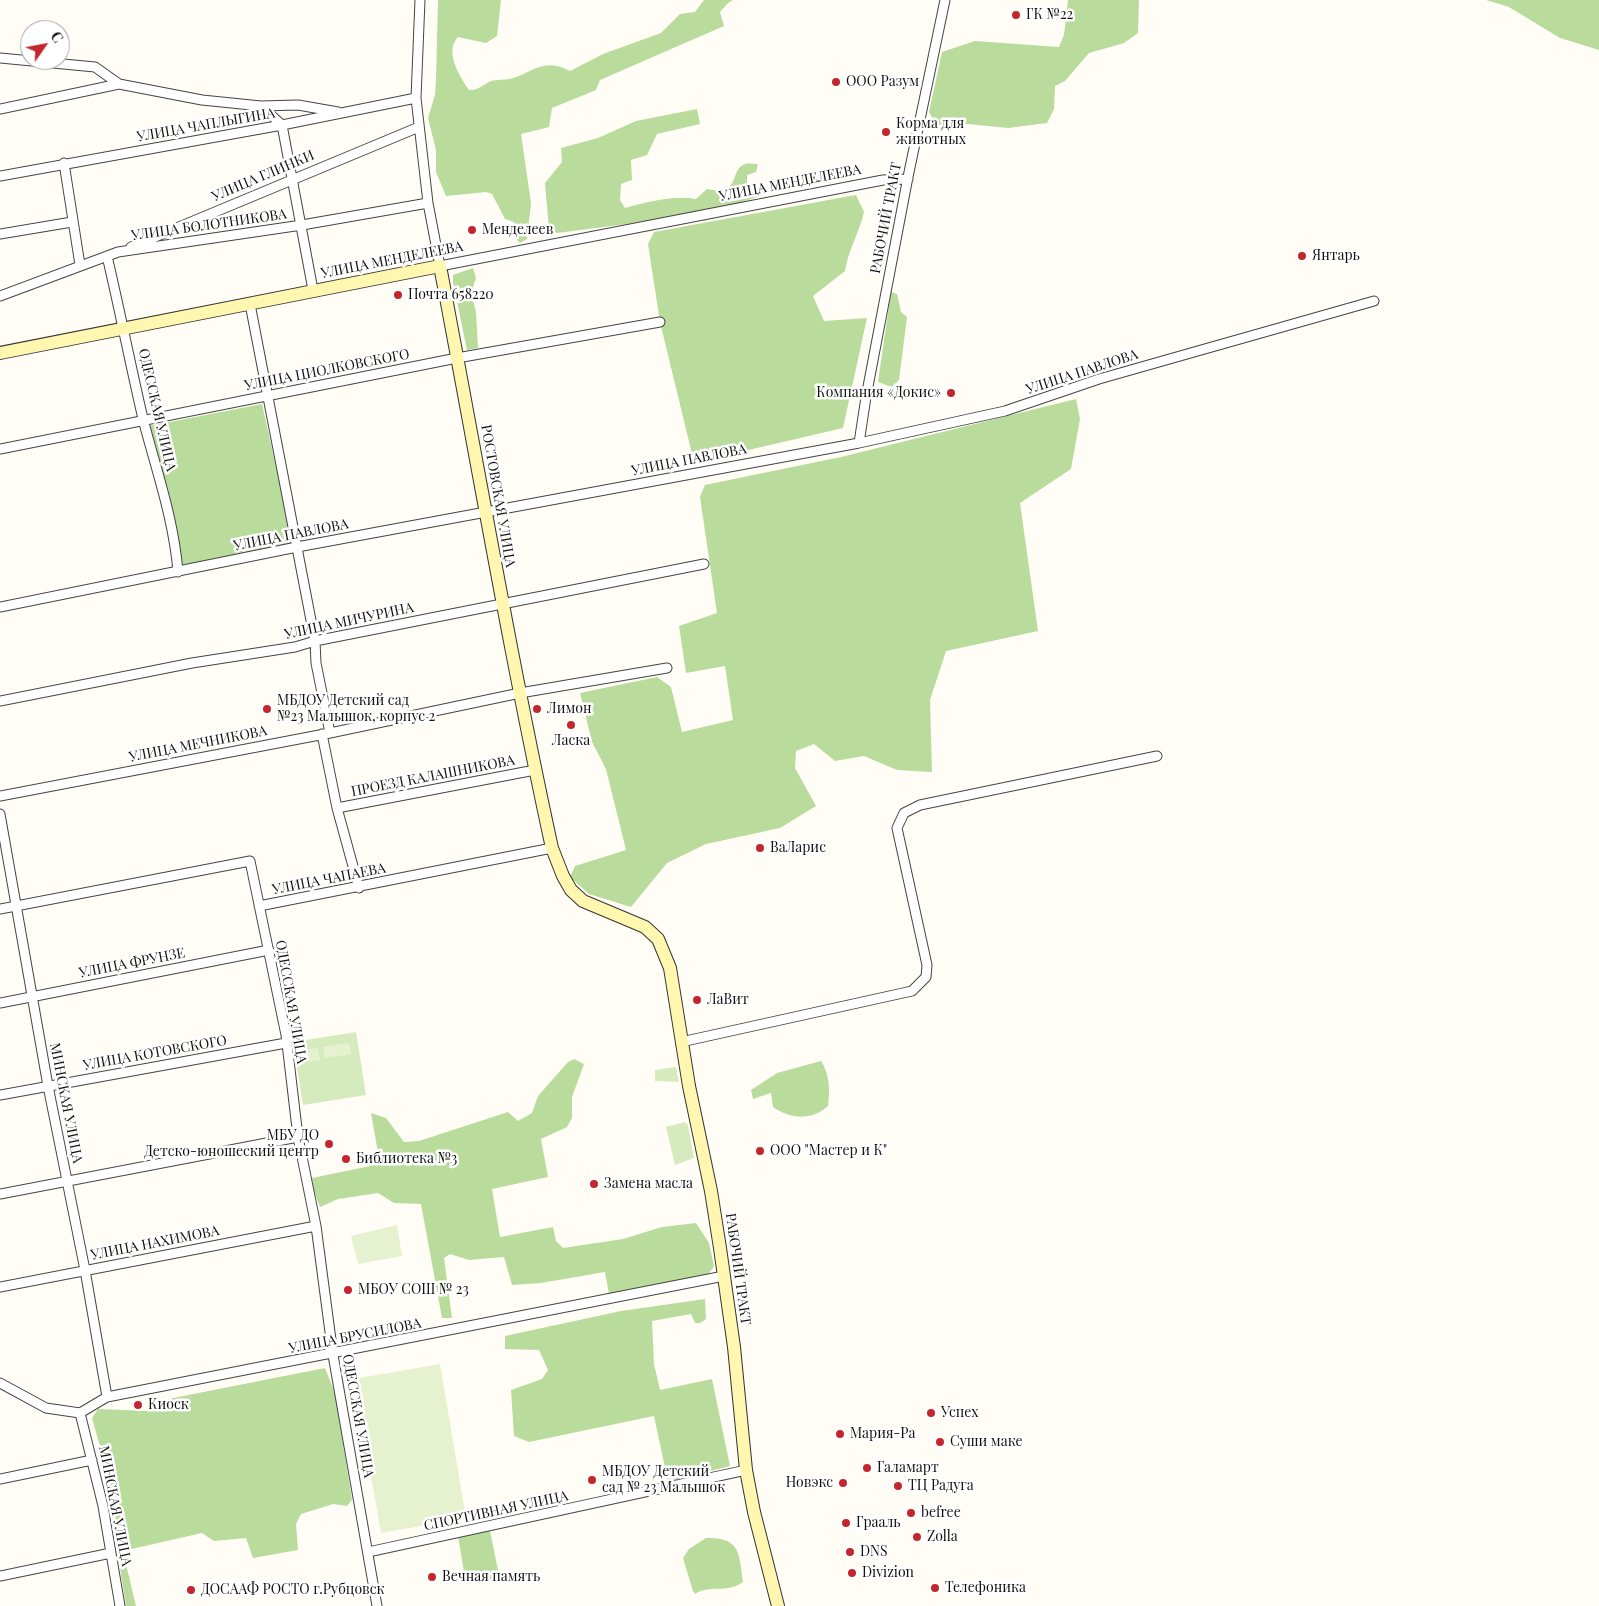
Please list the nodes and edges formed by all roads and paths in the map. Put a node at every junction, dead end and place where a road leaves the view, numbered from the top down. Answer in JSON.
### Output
{"nodes":[{"id":1,"x":420,"y":0,"type":"edge"},
{"id":2,"x":945,"y":0,"type":"edge"},
{"id":3,"x":0,"y":58,"type":"edge"},
{"id":4,"x":119,"y":84,"type":"junction"},
{"id":5,"x":416,"y":98,"type":"junction"},
{"id":6,"x":262,"y":106,"type":"junction"},
{"id":7,"x":0,"y":108,"type":"edge"},
{"id":8,"x":343,"y":113,"type":"junction"},
{"id":9,"x":282,"y":125,"type":"junction"},
{"id":10,"x":419,"y":127,"type":"junction"},
{"id":11,"x":64,"y":163,"type":"junction"},
{"id":12,"x":0,"y":176,"type":"edge"},
{"id":13,"x":293,"y":178,"type":"junction"},
{"id":14,"x":908,"y":179,"type":"junction"},
{"id":15,"x":428,"y":203,"type":"junction"},
{"id":16,"x":72,"y":222,"type":"junction"},
{"id":17,"x":302,"y":225,"type":"junction"},
{"id":18,"x":0,"y":234,"type":"edge"},
{"id":19,"x":118,"y":252,"type":"junction"},
{"id":20,"x":107,"y":256,"type":"junction"},
{"id":21,"x":80,"y":265,"type":"junction"},
{"id":22,"x":440,"y":266,"type":"junction"},
{"id":23,"x":313,"y":290,"type":"junction"},
{"id":24,"x":0,"y":296,"type":"edge"},
{"id":25,"x":1374,"y":301,"type":"dead end"},
{"id":26,"x":250,"y":304,"type":"junction"},
{"id":27,"x":660,"y":322,"type":"dead end"},
{"id":28,"x":124,"y":328,"type":"junction"},
{"id":29,"x":0,"y":353,"type":"edge"},
{"id":30,"x":457,"y":358,"type":"junction"},
{"id":31,"x":269,"y":395,"type":"junction"},
{"id":32,"x":144,"y":422,"type":"junction"},
{"id":33,"x":860,"y":443,"type":"junction"},
{"id":34,"x":0,"y":450,"type":"edge"},
{"id":35,"x":487,"y":511,"type":"junction"},
{"id":36,"x":297,"y":547,"type":"junction"},
{"id":37,"x":704,"y":564,"type":"dead end"},
{"id":38,"x":178,"y":572,"type":"junction"},
{"id":39,"x":502,"y":603,"type":"junction"},
{"id":40,"x":0,"y":607,"type":"edge"},
{"id":41,"x":315,"y":641,"type":"junction"},
{"id":42,"x":667,"y":668,"type":"dead end"},
{"id":43,"x":520,"y":693,"type":"junction"},
{"id":44,"x":0,"y":701,"type":"edge"},
{"id":45,"x":326,"y":733,"type":"junction"},
{"id":46,"x":1157,"y":756,"type":"dead end"},
{"id":47,"x":535,"y":770,"type":"junction"},
{"id":48,"x":0,"y":796,"type":"edge"},
{"id":49,"x":337,"y":808,"type":"junction"},
{"id":50,"x":0,"y":814,"type":"edge"},
{"id":51,"x":552,"y":848,"type":"junction"},
{"id":52,"x":359,"y":888,"type":"junction"},
{"id":53,"x":17,"y":906,"type":"junction"},
{"id":54,"x":259,"y":906,"type":"junction"},
{"id":55,"x":0,"y":909,"type":"edge"},
{"id":56,"x":658,"y":939,"type":"joint"},
{"id":57,"x":269,"y":950,"type":"junction"},
{"id":58,"x":33,"y":997,"type":"junction"},
{"id":59,"x":0,"y":1003,"type":"edge"},
{"id":60,"x":681,"y":1042,"type":"junction"},
{"id":61,"x":286,"y":1043,"type":"junction"},
{"id":62,"x":48,"y":1086,"type":"junction"},
{"id":63,"x":0,"y":1095,"type":"edge"},
{"id":64,"x":298,"y":1137,"type":"junction"},
{"id":65,"x":67,"y":1180,"type":"junction"},
{"id":66,"x":0,"y":1194,"type":"edge"},
{"id":67,"x":316,"y":1226,"type":"junction"},
{"id":68,"x":86,"y":1270,"type":"junction"},
{"id":69,"x":724,"y":1276,"type":"junction"},
{"id":70,"x":0,"y":1288,"type":"edge"},
{"id":71,"x":333,"y":1354,"type":"junction"},
{"id":72,"x":0,"y":1383,"type":"edge"},
{"id":73,"x":107,"y":1397,"type":"junction"},
{"id":74,"x":80,"y":1413,"type":"junction"},
{"id":75,"x":92,"y":1460,"type":"junction"},
{"id":76,"x":746,"y":1470,"type":"junction"},
{"id":77,"x":0,"y":1479,"type":"edge"},
{"id":78,"x":368,"y":1552,"type":"junction"},
{"id":79,"x":111,"y":1553,"type":"junction"},
{"id":80,"x":0,"y":1576,"type":"edge"},
{"id":81,"x":777,"y":1601,"type":"edge"},
{"id":82,"x":120,"y":1606,"type":"edge"},
{"id":83,"x":377,"y":1606,"type":"edge"},
{"id":84,"x":788,"y":1606,"type":"edge"}],
"edges":[{"from":1,"to":5,"type":"street","name":"РОСТОВСКАЯ УЛИЦА"},
{"from":2,"to":14,"type":"street","name":"РАБОЧИЙ ТРАКТ"},
{"from":3,"to":4,"type":"street"},
{"from":4,"to":6,"type":"street"},
{"from":4,"to":7,"type":"street"},
{"from":5,"to":8,"type":"street","name":"УЛИЦА ЧАПЛЫГИНА"},
{"from":5,"to":10,"type":"street","name":"РОСТОВСКАЯ УЛИЦА"},
{"from":6,"to":8,"type":"street"},
{"from":6,"to":9,"type":"street"},
{"from":8,"to":9,"type":"street","name":"УЛИЦА ЧАПЛЫГИНА"},
{"from":9,"to":11,"type":"street","name":"УЛИЦА ЧАПЛЫГИНА"},
{"from":9,"to":13,"type":"street"},
{"from":10,"to":13,"type":"street","name":"УЛИЦА ГЛИНКИ"},
{"from":10,"to":15,"type":"street","name":"РОСТОВСКАЯ УЛИЦА"},
{"from":11,"to":12,"type":"street","name":"УЛИЦА ЧАПЛЫГИНА"},
{"from":11,"to":16,"type":"street"},
{"from":13,"to":17,"type":"street"},
{"from":13,"to":19,"type":"street","name":"УЛИЦА ГЛИНКИ"},
{"from":14,"to":22,"type":"street","name":"УЛИЦА МЕНДЕЛЕЕВА"},
{"from":14,"to":33,"type":"street","name":"РАБОЧИЙ ТРАКТ"},
{"from":15,"to":17,"type":"street","name":"УЛИЦА БОЛОТНИКОВА"},
{"from":15,"to":22,"type":"street","name":"РОСТОВСКАЯ УЛИЦА"},
{"from":16,"to":18,"type":"street"},
{"from":16,"to":21,"type":"street"},
{"from":17,"to":19,"type":"street","name":"УЛИЦА БОЛОТНИКОВА"},
{"from":17,"to":23,"type":"street"},
{"from":19,"to":20,"type":"street","name":"УЛИЦА БОЛОТНИКОВА"},
{"from":20,"to":21,"type":"street","name":"УЛИЦА БОЛОТНИКОВА"},
{"from":20,"to":28,"type":"street","name":"ОДЕССКАЯ УЛИЦА"},
{"from":21,"to":24,"type":"street","name":"УЛИЦА БОЛОТНИКОВА"},
{"from":22,"to":23,"type":"street","name":"УЛИЦА МЕНДЕЛЕЕВА"},
{"from":22,"to":30,"type":"street","name":"РОСТОВСКАЯ УЛИЦА"},
{"from":23,"to":26,"type":"street","name":"УЛИЦА МЕНДЕЛЕЕВА"},
{"from":25,"to":33,"type":"street","name":"УЛИЦА ПАВЛОВА"},
{"from":26,"to":28,"type":"street","name":"УЛИЦА МЕНДЕЛЕЕВА"},
{"from":26,"to":31,"type":"street"},
{"from":27,"to":30,"type":"street","name":"УЛИЦА ЦИОЛКОВСКОГО"},
{"from":28,"to":29,"type":"street","name":"УЛИЦА МЕНДЕЛЕЕВА"},
{"from":28,"to":32,"type":"street","name":"ОДЕССКАЯ УЛИЦА"},
{"from":30,"to":31,"type":"street","name":"УЛИЦА ЦИОЛКОВСКОГО"},
{"from":30,"to":35,"type":"street","name":"РОСТОВСКАЯ УЛИЦА"},
{"from":31,"to":32,"type":"street","name":"УЛИЦА ЦИОЛКОВСКОГО"},
{"from":31,"to":36,"type":"street"},
{"from":32,"to":34,"type":"street","name":"УЛИЦА ЦИОЛКОВСКОГО"},
{"from":32,"to":38,"type":"street","name":"ОДЕССКАЯ УЛИЦА"},
{"from":33,"to":35,"type":"street","name":"УЛИЦА ПАВЛОВА"},
{"from":35,"to":36,"type":"street","name":"УЛИЦА ПАВЛОВА"},
{"from":35,"to":39,"type":"street","name":"РОСТОВСКАЯ УЛИЦА"},
{"from":36,"to":38,"type":"street","name":"УЛИЦА ПАВЛОВА"},
{"from":36,"to":41,"type":"street"},
{"from":37,"to":39,"type":"street","name":"УЛИЦА МИЧУРИНА"},
{"from":38,"to":40,"type":"street","name":"УЛИЦА ПАВЛОВА"},
{"from":39,"to":41,"type":"street","name":"УЛИЦА МИЧУРИНА"},
{"from":39,"to":43,"type":"street","name":"РОСТОВСКАЯ УЛИЦА"},
{"from":41,"to":44,"type":"street","name":"УЛИЦА МИЧУРИНА"},
{"from":41,"to":45,"type":"street"},
{"from":42,"to":43,"type":"street","name":"УЛИЦА МЕЧНИКОВА"},
{"from":43,"to":45,"type":"street","name":"УЛИЦА МЕЧНИКОВА"},
{"from":43,"to":47,"type":"street","name":"РОСТОВСКАЯ УЛИЦА"},
{"from":45,"to":48,"type":"street","name":"УЛИЦА МЕЧНИКОВА"},
{"from":45,"to":49,"type":"street"},
{"from":46,"to":60,"type":"street"},
{"from":47,"to":49,"type":"street","name":"ПРОЕЗД КАЛАШНИКОВА"},
{"from":47,"to":51,"type":"street","name":"РОСТОВСКАЯ УЛИЦА"},
{"from":49,"to":52,"type":"street"},
{"from":50,"to":53,"type":"street","name":"МИНСКАЯ УЛИЦА"},
{"from":51,"to":52,"type":"street","name":"УЛИЦА ЧАПАЕВА"},
{"from":51,"to":56,"type":"street","name":"РОСТОВСКАЯ УЛИЦА"},
{"from":52,"to":54,"type":"street","name":"УЛИЦА ЧАПАЕВА"},
{"from":53,"to":54,"type":"street","name":"УЛИЦА ЧАПАЕВА"},
{"from":53,"to":55,"type":"street","name":"УЛИЦА ЧАПАЕВА"},
{"from":53,"to":58,"type":"street","name":"МИНСКАЯ УЛИЦА"},
{"from":54,"to":57,"type":"street","name":"ОДЕССКАЯ УЛИЦА"},
{"from":56,"to":60,"type":"street","name":"РАБОЧИЙ ТРАКТ"},
{"from":57,"to":58,"type":"street","name":"УЛИЦА ФРУНЗЕ"},
{"from":57,"to":61,"type":"street","name":"ОДЕССКАЯ УЛИЦА"},
{"from":58,"to":59,"type":"street","name":"УЛИЦА ФРУНЗЕ"},
{"from":58,"to":62,"type":"street","name":"МИНСКАЯ УЛИЦА"},
{"from":60,"to":69,"type":"street","name":"РАБОЧИЙ ТРАКТ"},
{"from":61,"to":62,"type":"street","name":"УЛИЦА КОТОВСКОГО"},
{"from":61,"to":64,"type":"street","name":"ОДЕССКАЯ УЛИЦА"},
{"from":62,"to":63,"type":"street","name":"УЛИЦА КОТОВСКОГО"},
{"from":62,"to":65,"type":"street","name":"МИНСКАЯ УЛИЦА"},
{"from":64,"to":65,"type":"street"},
{"from":64,"to":67,"type":"street","name":"ОДЕССКАЯ УЛИЦА"},
{"from":65,"to":66,"type":"street"},
{"from":65,"to":68,"type":"street","name":"МИНСКАЯ УЛИЦА"},
{"from":67,"to":68,"type":"street","name":"УЛИЦА НАХИМОВА"},
{"from":67,"to":71,"type":"street","name":"ОДЕССКАЯ УЛИЦА"},
{"from":68,"to":70,"type":"street","name":"УЛИЦА НАХИМОВА"},
{"from":68,"to":73,"type":"street","name":"МИНСКАЯ УЛИЦА"},
{"from":69,"to":71,"type":"street","name":"УЛИЦА БРУСИЛОВА"},
{"from":69,"to":76,"type":"street","name":"РАБОЧИЙ ТРАКТ"},
{"from":71,"to":73,"type":"street","name":"УЛИЦА БРУСИЛОВА"},
{"from":71,"to":78,"type":"street","name":"ОДЕССКАЯ УЛИЦА"},
{"from":72,"to":74,"type":"street"},
{"from":73,"to":74,"type":"street","name":"УЛИЦА БРУСИЛОВА"},
{"from":74,"to":75,"type":"street","name":"МИНСКАЯ УЛИЦА"},
{"from":75,"to":77,"type":"street"},
{"from":75,"to":79,"type":"street","name":"МИНСКАЯ УЛИЦА"},
{"from":76,"to":78,"type":"street","name":"СПОРТИВНАЯ УЛИЦА"},
{"from":76,"to":81,"type":"street","name":"РАБОЧИЙ ТРАКТ"},
{"from":78,"to":83,"type":"street","name":"ОДЕССКАЯ УЛИЦА"},
{"from":79,"to":80,"type":"street"},
{"from":79,"to":82,"type":"street","name":"МИНСКАЯ УЛИЦА"},
{"from":81,"to":84,"type":"street"}]}
